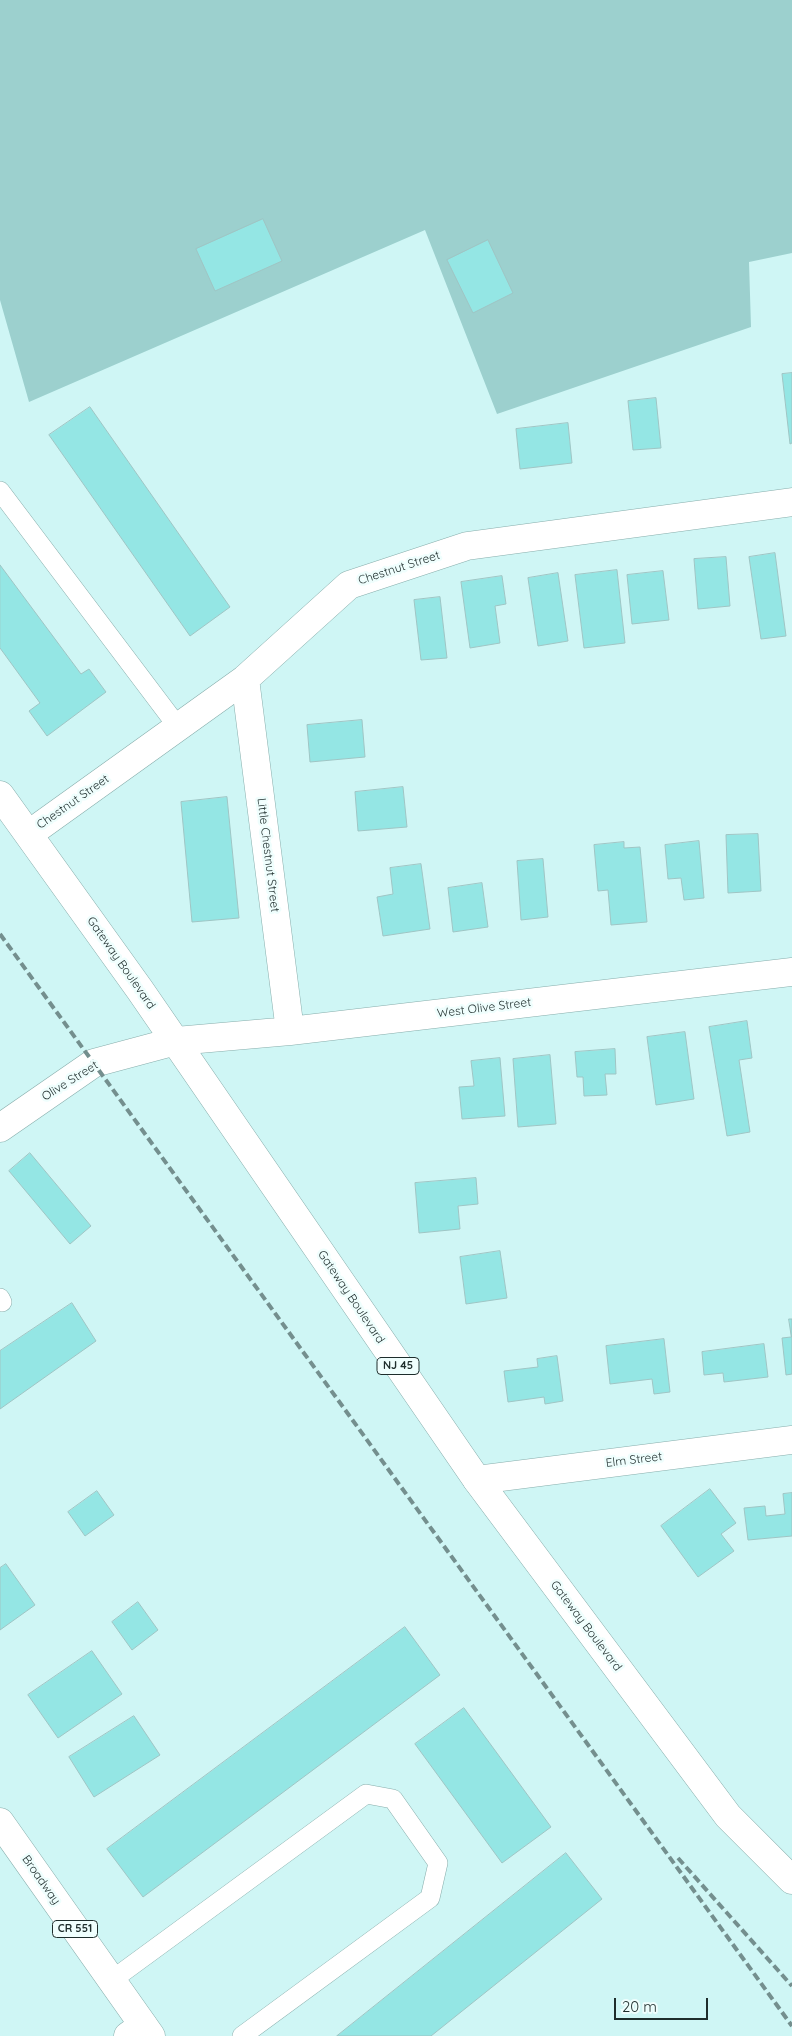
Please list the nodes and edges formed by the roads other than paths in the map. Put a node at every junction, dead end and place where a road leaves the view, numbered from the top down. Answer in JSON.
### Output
{"nodes":[{"id":1,"x":0,"y":491,"type":"edge"},
{"id":2,"x":792,"y":502,"type":"edge"},
{"id":3,"x":245,"y":679,"type":"junction"},
{"id":4,"x":178,"y":727,"type":"junction"},
{"id":5,"x":0,"y":794,"type":"edge"},
{"id":6,"x":28,"y":834,"type":"junction"},
{"id":7,"x":792,"y":972,"type":"edge"},
{"id":8,"x":290,"y":1031,"type":"junction"},
{"id":9,"x":176,"y":1041,"type":"junction"},
{"id":10,"x":0,"y":1128,"type":"edge"},
{"id":11,"x":792,"y":1440,"type":"edge"},
{"id":12,"x":477,"y":1480,"type":"junction"},
{"id":13,"x":0,"y":1822,"type":"edge"},
{"id":14,"x":792,"y":1880,"type":"edge"},
{"id":15,"x":112,"y":1980,"type":"junction"},
{"id":16,"x":141,"y":2032,"type":"edge"},
{"id":17,"x":242,"y":2036,"type":"edge"}],
"edges":[{"from":1,"to":4,"type":"lane"},
{"from":2,"to":3,"type":"street","name":"Chestnut Street"},
{"from":3,"to":4,"type":"street","name":"Chestnut Street"},
{"from":3,"to":8,"type":"street","name":"Little Chestnut Street"},
{"from":4,"to":6,"type":"street","name":"Chestnut Street"},
{"from":5,"to":6,"type":"street","name":"Gateway Boulevard","number":"NJ 45"},
{"from":6,"to":9,"type":"street","name":"Gateway Boulevard","number":"NJ 45"},
{"from":7,"to":8,"type":"street","name":"West Olive Street"},
{"from":8,"to":9,"type":"street","name":"West Olive Street"},
{"from":9,"to":10,"type":"street","name":"Olive Street"},
{"from":9,"to":12,"type":"street","name":"Gateway Boulevard","number":"NJ 45"},
{"from":11,"to":12,"type":"street","name":"Elm Street"},
{"from":12,"to":14,"type":"street","name":"Gateway Boulevard","number":"NJ 45"},
{"from":13,"to":15,"type":"street","name":"Broadway","number":"CR 551"},
{"from":15,"to":16,"type":"street","name":"Broadway","number":"CR 551"},
{"from":15,"to":17,"type":"lane"}]}
